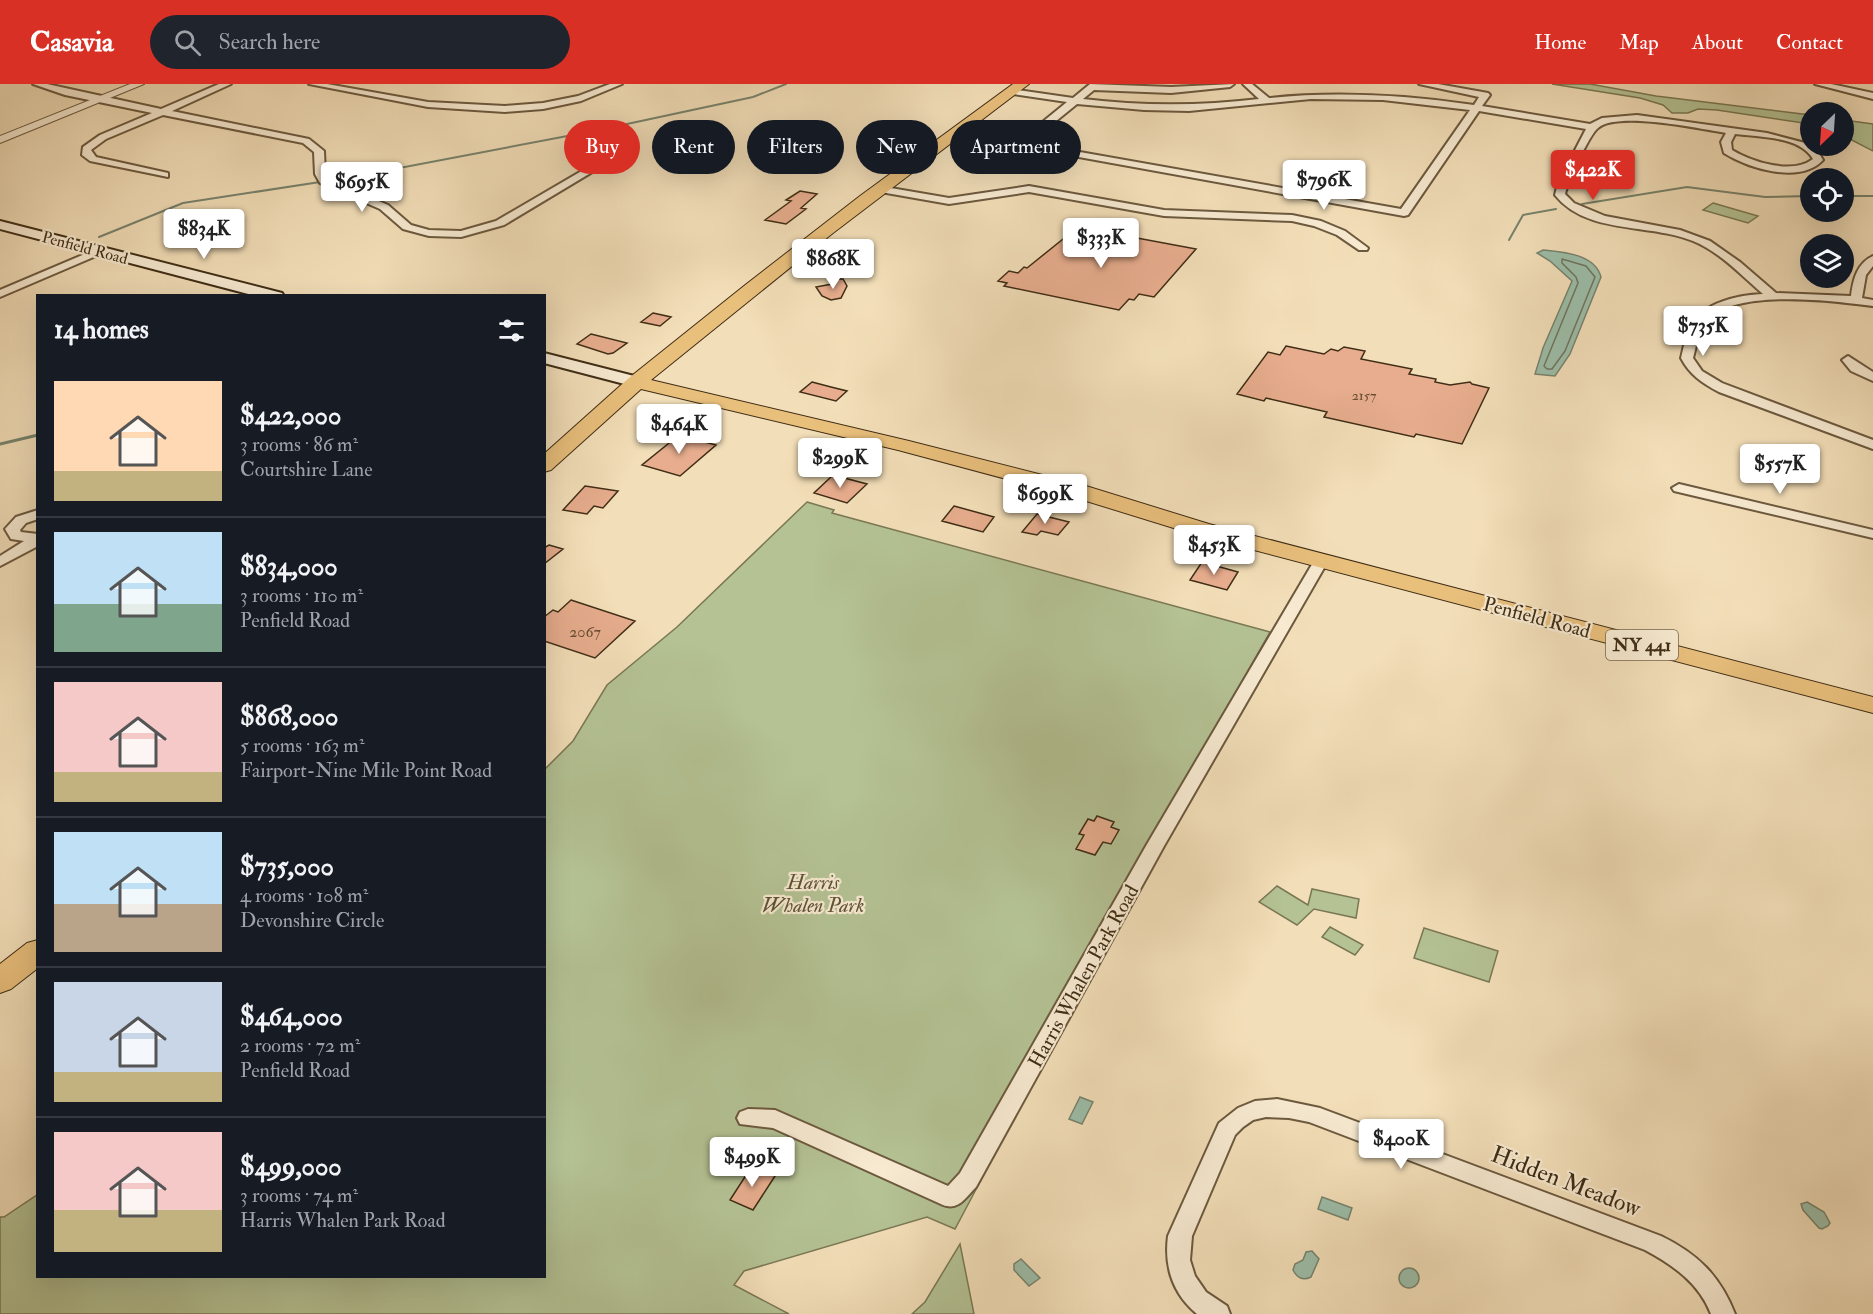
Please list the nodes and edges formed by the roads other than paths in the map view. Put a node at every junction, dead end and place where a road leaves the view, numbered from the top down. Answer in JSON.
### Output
{"nodes":[{"id":1,"x":37,"y":84,"type":"edge"},
{"id":2,"x":139,"y":84,"type":"edge"},
{"id":3,"x":227,"y":84,"type":"edge"},
{"id":4,"x":313,"y":84,"type":"edge"},
{"id":5,"x":371,"y":84,"type":"edge"},
{"id":6,"x":618,"y":84,"type":"edge"},
{"id":7,"x":1230,"y":84,"type":"edge"},
{"id":8,"x":1247,"y":84,"type":"edge"},
{"id":9,"x":1423,"y":84,"type":"edge"},
{"id":10,"x":1819,"y":84,"type":"edge"},
{"id":11,"x":1094,"y":86,"type":"edge"},
{"id":12,"x":1448,"y":86,"type":"edge"},
{"id":13,"x":1018,"y":87,"type":"edge"},
{"id":14,"x":354,"y":92,"type":"junction"},
{"id":15,"x":1873,"y":96,"type":"edge"},
{"id":16,"x":102,"y":99,"type":"junction"},
{"id":17,"x":1266,"y":100,"type":"junction"},
{"id":18,"x":1073,"y":101,"type":"junction"},
{"id":19,"x":1476,"y":109,"type":"junction"},
{"id":20,"x":163,"y":111,"type":"junction"},
{"id":21,"x":1592,"y":127,"type":"junction"},
{"id":22,"x":1732,"y":131,"type":"junction"},
{"id":23,"x":0,"y":140,"type":"edge"},
{"id":24,"x":583,"y":174,"type":"edge"},
{"id":25,"x":164,"y":175,"type":"dead end"},
{"id":26,"x":879,"y":189,"type":"junction"},
{"id":27,"x":0,"y":225,"type":"edge"},
{"id":28,"x":1363,"y":248,"type":"dead end"},
{"id":29,"x":99,"y":251,"type":"junction"},
{"id":30,"x":1873,"y":259,"type":"edge"},
{"id":31,"x":0,"y":294,"type":"edge"},
{"id":32,"x":268,"y":294,"type":"edge"},
{"id":33,"x":1773,"y":296,"type":"junction"},
{"id":34,"x":1856,"y":300,"type":"junction"},
{"id":35,"x":1873,"y":303,"type":"edge"},
{"id":36,"x":546,"y":359,"type":"edge"},
{"id":37,"x":1848,"y":360,"type":"dead end"},
{"id":38,"x":546,"y":371,"type":"edge"},
{"id":39,"x":1873,"y":377,"type":"edge"},
{"id":40,"x":630,"y":387,"type":"junction"},
{"id":41,"x":1873,"y":445,"type":"edge"},
{"id":42,"x":546,"y":464,"type":"edge"},
{"id":43,"x":1679,"y":488,"type":"dead end"},
{"id":44,"x":36,"y":515,"type":"edge"},
{"id":45,"x":1873,"y":534,"type":"edge"},
{"id":46,"x":36,"y":539,"type":"edge"},
{"id":47,"x":36,"y":540,"type":"edge"},
{"id":48,"x":1321,"y":561,"type":"junction"},
{"id":49,"x":0,"y":562,"type":"edge"},
{"id":50,"x":1873,"y":705,"type":"edge"},
{"id":51,"x":36,"y":953,"type":"edge"},
{"id":52,"x":0,"y":981,"type":"edge"},
{"id":53,"x":748,"y":1118,"type":"dead end"},
{"id":54,"x":1218,"y":1314,"type":"edge"},
{"id":55,"x":1723,"y":1314,"type":"edge"}],
"edges":[{"from":1,"to":16,"type":"street"},
{"from":2,"to":16,"type":"street"},
{"from":3,"to":20,"type":"street"},
{"from":4,"to":14,"type":"street"},
{"from":5,"to":14,"type":"street"},
{"from":6,"to":14,"type":"street"},
{"from":7,"to":11,"type":"street"},
{"from":8,"to":17,"type":"street"},
{"from":9,"to":12,"type":"street"},
{"from":10,"to":15,"type":"street"},
{"from":11,"to":18,"type":"street"},
{"from":12,"to":19,"type":"street"},
{"from":13,"to":18,"type":"street"},
{"from":13,"to":26,"type":"main road"},
{"from":16,"to":20,"type":"street"},
{"from":16,"to":23,"type":"street"},
{"from":17,"to":18,"type":"street"},
{"from":17,"to":19,"type":"street"},
{"from":18,"to":19,"type":"street"},
{"from":19,"to":21,"type":"street"},
{"from":20,"to":24,"type":"street"},
{"from":20,"to":25,"type":"street"},
{"from":21,"to":22,"type":"street"},
{"from":21,"to":33,"type":"street"},
{"from":22,"to":22,"type":"street"},
{"from":26,"to":28,"type":"street"},
{"from":26,"to":40,"type":"main road"},
{"from":27,"to":29,"type":"main road","name":"Penfield Road"},
{"from":29,"to":31,"type":"street"},
{"from":29,"to":32,"type":"main road","name":"Penfield Road"},
{"from":30,"to":34,"type":"street"},
{"from":33,"to":34,"type":"street"},
{"from":33,"to":41,"type":"street"},
{"from":34,"to":35,"type":"street"},
{"from":36,"to":40,"type":"main road","name":"Penfield Road","number":"NY 441"},
{"from":37,"to":39,"type":"street"},
{"from":38,"to":40,"type":"main road","name":"Penfield Road","number":"NY 441"},
{"from":40,"to":42,"type":"main road"},
{"from":40,"to":48,"type":"main road","name":"Penfield Road","number":"NY 441"},
{"from":43,"to":45,"type":"street"},
{"from":44,"to":46,"type":"street"},
{"from":47,"to":49,"type":"street"},
{"from":48,"to":50,"type":"main road","name":"Penfield Road","number":"NY 441"},
{"from":48,"to":53,"type":"street","name":"Harris Whalen Park Road"},
{"from":51,"to":52,"type":"main road"},
{"from":54,"to":55,"type":"street","name":"Hidden Meadow"}]}
